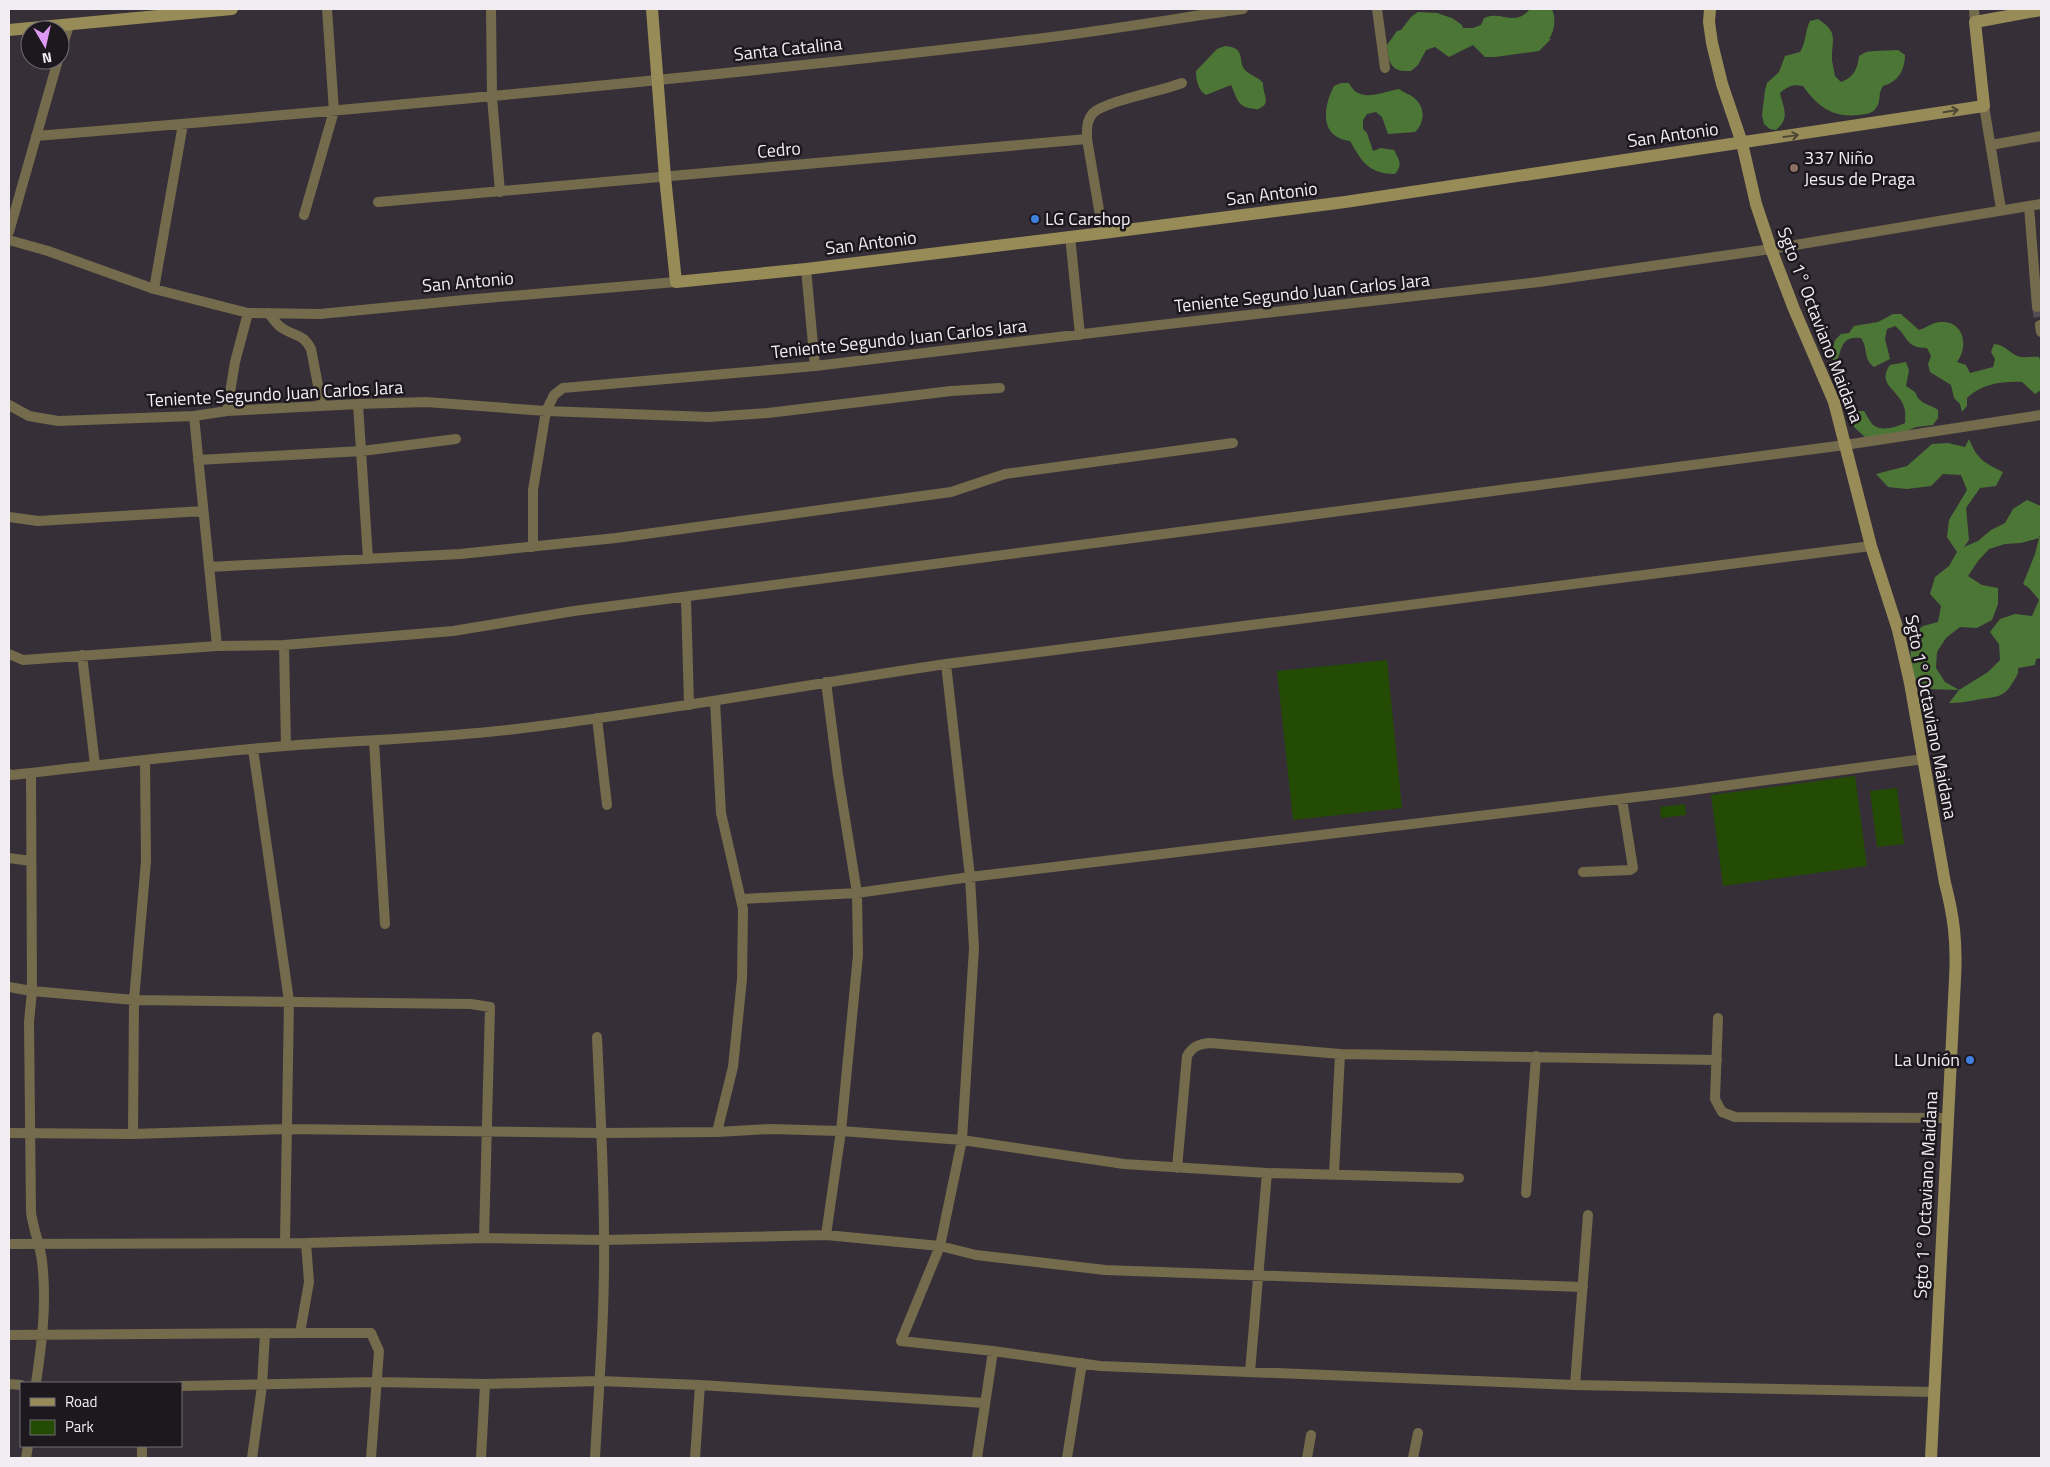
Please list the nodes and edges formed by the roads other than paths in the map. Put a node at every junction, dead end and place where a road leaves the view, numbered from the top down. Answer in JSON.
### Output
{"nodes":[{"id":1,"x":232,"y":9,"type":"edge"},
{"id":2,"x":327,"y":9,"type":"edge"},
{"id":3,"x":491,"y":9,"type":"edge"},
{"id":4,"x":652,"y":9,"type":"edge"},
{"id":5,"x":1244,"y":9,"type":"edge"},
{"id":6,"x":1377,"y":9,"type":"edge"},
{"id":7,"x":1710,"y":9,"type":"edge"},
{"id":8,"x":2041,"y":10,"type":"edge"},
{"id":9,"x":126,"y":14,"type":"edge"},
{"id":10,"x":1975,"y":15,"type":"edge"},
{"id":11,"x":70,"y":25,"type":"edge"},
{"id":12,"x":1385,"y":68,"type":"dead end"},
{"id":13,"x":55,"y":70,"type":"edge"},
{"id":14,"x":656,"y":80,"type":"junction"},
{"id":15,"x":1182,"y":83,"type":"dead end"},
{"id":16,"x":492,"y":97,"type":"junction"},
{"id":17,"x":1984,"y":106,"type":"junction"},
{"id":18,"x":334,"y":111,"type":"junction"},
{"id":19,"x":183,"y":124,"type":"junction"},
{"id":20,"x":36,"y":136,"type":"junction"},
{"id":21,"x":2041,"y":136,"type":"edge"},
{"id":22,"x":1087,"y":139,"type":"junction"},
{"id":23,"x":1742,"y":143,"type":"junction"},
{"id":24,"x":1991,"y":145,"type":"junction"},
{"id":25,"x":665,"y":177,"type":"junction"},
{"id":26,"x":500,"y":192,"type":"junction"},
{"id":27,"x":378,"y":202,"type":"dead end"},
{"id":28,"x":2041,"y":204,"type":"edge"},
{"id":29,"x":2028,"y":206,"type":"junction"},
{"id":30,"x":2001,"y":209,"type":"junction"},
{"id":31,"x":304,"y":215,"type":"dead end"},
{"id":32,"x":9,"y":232,"type":"edge"},
{"id":33,"x":1103,"y":234,"type":"junction"},
{"id":34,"x":1070,"y":236,"type":"junction"},
{"id":35,"x":9,"y":240,"type":"edge"},
{"id":36,"x":1771,"y":249,"type":"junction"},
{"id":37,"x":806,"y":269,"type":"junction"},
{"id":38,"x":676,"y":282,"type":"junction"},
{"id":39,"x":154,"y":290,"type":"junction"},
{"id":40,"x":2037,"y":307,"type":"dead end"},
{"id":41,"x":248,"y":313,"type":"junction"},
{"id":42,"x":268,"y":313,"type":"junction"},
{"id":43,"x":1080,"y":334,"type":"junction"},
{"id":44,"x":815,"y":366,"type":"junction"},
{"id":45,"x":1000,"y":388,"type":"dead end"},
{"id":46,"x":358,"y":404,"type":"junction"},
{"id":47,"x":9,"y":405,"type":"edge"},
{"id":48,"x":322,"y":406,"type":"junction"},
{"id":49,"x":227,"y":411,"type":"junction"},
{"id":50,"x":546,"y":411,"type":"junction"},
{"id":51,"x":2041,"y":415,"type":"edge"},
{"id":52,"x":194,"y":416,"type":"junction"},
{"id":53,"x":456,"y":439,"type":"dead end"},
{"id":54,"x":1234,"y":443,"type":"dead end"},
{"id":55,"x":1845,"y":445,"type":"junction"},
{"id":56,"x":362,"y":451,"type":"junction"},
{"id":57,"x":198,"y":460,"type":"junction"},
{"id":58,"x":204,"y":511,"type":"junction"},
{"id":59,"x":9,"y":518,"type":"edge"},
{"id":60,"x":1871,"y":546,"type":"junction"},
{"id":61,"x":533,"y":547,"type":"junction"},
{"id":62,"x":368,"y":559,"type":"junction"},
{"id":63,"x":209,"y":567,"type":"junction"},
{"id":64,"x":686,"y":598,"type":"junction"},
{"id":65,"x":284,"y":645,"type":"junction"},
{"id":66,"x":217,"y":646,"type":"junction"},
{"id":67,"x":9,"y":654,"type":"edge"},
{"id":68,"x":82,"y":655,"type":"junction"},
{"id":69,"x":946,"y":664,"type":"junction"},
{"id":70,"x":826,"y":682,"type":"junction"},
{"id":71,"x":715,"y":701,"type":"junction"},
{"id":72,"x":689,"y":706,"type":"junction"},
{"id":73,"x":597,"y":718,"type":"junction"},
{"id":74,"x":374,"y":741,"type":"junction"},
{"id":75,"x":286,"y":746,"type":"junction"},
{"id":76,"x":253,"y":749,"type":"junction"},
{"id":77,"x":1924,"y":759,"type":"junction"},
{"id":78,"x":145,"y":760,"type":"junction"},
{"id":79,"x":95,"y":765,"type":"junction"},
{"id":80,"x":31,"y":773,"type":"junction"},
{"id":81,"x":9,"y":774,"type":"edge"},
{"id":82,"x":1622,"y":799,"type":"junction"},
{"id":83,"x":607,"y":805,"type":"dead end"},
{"id":84,"x":9,"y":858,"type":"edge"},
{"id":85,"x":30,"y":861,"type":"junction"},
{"id":86,"x":1583,"y":872,"type":"dead end"},
{"id":87,"x":970,"y":877,"type":"junction"},
{"id":88,"x":857,"y":894,"type":"junction"},
{"id":89,"x":742,"y":899,"type":"junction"},
{"id":90,"x":385,"y":924,"type":"dead end"},
{"id":91,"x":9,"y":987,"type":"edge"},
{"id":92,"x":32,"y":991,"type":"junction"},
{"id":93,"x":134,"y":1000,"type":"junction"},
{"id":94,"x":289,"y":1002,"type":"junction"},
{"id":95,"x":1718,"y":1018,"type":"dead end"},
{"id":96,"x":597,"y":1037,"type":"dead end"},
{"id":97,"x":1340,"y":1054,"type":"junction"},
{"id":98,"x":1536,"y":1056,"type":"junction"},
{"id":99,"x":1717,"y":1060,"type":"junction"},
{"id":100,"x":1947,"y":1118,"type":"junction"},
{"id":101,"x":287,"y":1129,"type":"junction"},
{"id":102,"x":487,"y":1131,"type":"junction"},
{"id":103,"x":841,"y":1131,"type":"junction"},
{"id":104,"x":717,"y":1132,"type":"junction"},
{"id":105,"x":9,"y":1133,"type":"edge"},
{"id":106,"x":602,"y":1133,"type":"junction"},
{"id":107,"x":31,"y":1134,"type":"junction"},
{"id":108,"x":133,"y":1134,"type":"junction"},
{"id":109,"x":962,"y":1140,"type":"junction"},
{"id":110,"x":1177,"y":1168,"type":"junction"},
{"id":111,"x":1267,"y":1173,"type":"junction"},
{"id":112,"x":1334,"y":1174,"type":"junction"},
{"id":113,"x":1459,"y":1178,"type":"dead end"},
{"id":114,"x":1526,"y":1193,"type":"dead end"},
{"id":115,"x":1588,"y":1215,"type":"dead end"},
{"id":116,"x":826,"y":1235,"type":"junction"},
{"id":117,"x":484,"y":1238,"type":"junction"},
{"id":118,"x":604,"y":1240,"type":"junction"},
{"id":119,"x":285,"y":1242,"type":"junction"},
{"id":120,"x":306,"y":1243,"type":"junction"},
{"id":121,"x":9,"y":1244,"type":"edge"},
{"id":122,"x":39,"y":1245,"type":"junction"},
{"id":123,"x":940,"y":1246,"type":"junction"},
{"id":124,"x":1258,"y":1276,"type":"junction"},
{"id":125,"x":1583,"y":1287,"type":"junction"},
{"id":126,"x":265,"y":1333,"type":"junction"},
{"id":127,"x":300,"y":1333,"type":"junction"},
{"id":128,"x":9,"y":1335,"type":"edge"},
{"id":129,"x":43,"y":1336,"type":"junction"},
{"id":130,"x":992,"y":1350,"type":"junction"},
{"id":131,"x":1082,"y":1362,"type":"junction"},
{"id":132,"x":1250,"y":1372,"type":"junction"},
{"id":133,"x":600,"y":1381,"type":"junction"},
{"id":134,"x":36,"y":1382,"type":"edge"},
{"id":135,"x":376,"y":1382,"type":"junction"},
{"id":136,"x":485,"y":1384,"type":"junction"},
{"id":137,"x":700,"y":1385,"type":"junction"},
{"id":138,"x":1575,"y":1385,"type":"junction"},
{"id":139,"x":182,"y":1386,"type":"edge"},
{"id":140,"x":262,"y":1386,"type":"junction"},
{"id":141,"x":1933,"y":1392,"type":"junction"},
{"id":142,"x":985,"y":1403,"type":"junction"},
{"id":143,"x":1418,"y":1433,"type":"dead end"},
{"id":144,"x":1310,"y":1435,"type":"dead end"},
{"id":145,"x":252,"y":1458,"type":"edge"},
{"id":146,"x":370,"y":1458,"type":"edge"},
{"id":147,"x":481,"y":1458,"type":"edge"},
{"id":148,"x":595,"y":1458,"type":"edge"},
{"id":149,"x":696,"y":1458,"type":"edge"},
{"id":150,"x":977,"y":1458,"type":"edge"},
{"id":151,"x":1067,"y":1458,"type":"edge"},
{"id":152,"x":1307,"y":1458,"type":"edge"},
{"id":153,"x":1413,"y":1458,"type":"edge"},
{"id":154,"x":1930,"y":1458,"type":"edge"}],
"edges":[{"from":1,"to":9,"type":"street"},
{"from":2,"to":18,"type":"street"},
{"from":3,"to":16,"type":"street"},
{"from":4,"to":14,"type":"street"},
{"from":5,"to":14,"type":"street","name":"Santa Catalina"},
{"from":6,"to":12,"type":"street"},
{"from":7,"to":23,"type":"street","name":"Sgto 1° Octaviano Maidana"},
{"from":8,"to":10,"type":"street"},
{"from":9,"to":11,"type":"street"},
{"from":10,"to":17,"type":"street"},
{"from":13,"to":20,"type":"street"},
{"from":14,"to":16,"type":"street","name":"Santa Catalina"},
{"from":14,"to":25,"type":"street"},
{"from":15,"to":22,"type":"street"},
{"from":16,"to":18,"type":"street","name":"Santa Catalina"},
{"from":16,"to":26,"type":"street"},
{"from":23,"to":17,"type":"street","name":"San Antonio","one_way":true},
{"from":17,"to":24,"type":"street"},
{"from":18,"to":19,"type":"street","name":"Santa Catalina"},
{"from":18,"to":31,"type":"street"},
{"from":19,"to":20,"type":"street","name":"Santa Catalina"},
{"from":19,"to":39,"type":"street"},
{"from":20,"to":32,"type":"street"},
{"from":21,"to":24,"type":"street"},
{"from":22,"to":25,"type":"street","name":"Cedro"},
{"from":22,"to":33,"type":"street"},
{"from":23,"to":33,"type":"street","name":"San Antonio"},
{"from":23,"to":36,"type":"street","name":"Sgto 1° Octaviano Maidana"},
{"from":24,"to":30,"type":"street"},
{"from":25,"to":26,"type":"street","name":"Cedro"},
{"from":25,"to":38,"type":"street"},
{"from":26,"to":27,"type":"street","name":"Cedro"},
{"from":28,"to":29,"type":"street","name":"Teniente Segundo Juan Carlos Jara"},
{"from":29,"to":30,"type":"street","name":"Teniente Segundo Juan Carlos Jara"},
{"from":29,"to":40,"type":"street"},
{"from":30,"to":36,"type":"street","name":"Teniente Segundo Juan Carlos Jara"},
{"from":33,"to":34,"type":"street","name":"San Antonio"},
{"from":34,"to":37,"type":"street","name":"San Antonio"},
{"from":34,"to":43,"type":"street"},
{"from":35,"to":39,"type":"street","name":"San Antonio"},
{"from":36,"to":43,"type":"street","name":"Teniente Segundo Juan Carlos Jara"},
{"from":36,"to":55,"type":"street","name":"Sgto 1° Octaviano Maidana"},
{"from":37,"to":38,"type":"street","name":"San Antonio"},
{"from":37,"to":44,"type":"street"},
{"from":38,"to":42,"type":"street","name":"San Antonio"},
{"from":39,"to":41,"type":"street","name":"San Antonio"},
{"from":41,"to":42,"type":"street","name":"San Antonio"},
{"from":41,"to":49,"type":"street"},
{"from":42,"to":48,"type":"street"},
{"from":43,"to":44,"type":"street","name":"Teniente Segundo Juan Carlos Jara"},
{"from":44,"to":50,"type":"street","name":"Teniente Segundo Juan Carlos Jara"},
{"from":45,"to":50,"type":"street","name":"Teniente Segundo Juan Carlos Jara"},
{"from":46,"to":48,"type":"street","name":"Teniente Segundo Juan Carlos Jara"},
{"from":46,"to":50,"type":"street","name":"Teniente Segundo Juan Carlos Jara"},
{"from":46,"to":56,"type":"street"},
{"from":47,"to":52,"type":"street","name":"Teniente Segundo Juan Carlos Jara"},
{"from":48,"to":49,"type":"street","name":"Teniente Segundo Juan Carlos Jara"},
{"from":49,"to":52,"type":"street","name":"Teniente Segundo Juan Carlos Jara"},
{"from":50,"to":61,"type":"street"},
{"from":51,"to":55,"type":"street"},
{"from":52,"to":57,"type":"street"},
{"from":53,"to":56,"type":"street"},
{"from":54,"to":61,"type":"street"},
{"from":55,"to":60,"type":"street","name":"Sgto 1° Octaviano Maidana"},
{"from":55,"to":64,"type":"street"},
{"from":56,"to":57,"type":"street"},
{"from":56,"to":62,"type":"street"},
{"from":57,"to":58,"type":"street"},
{"from":58,"to":59,"type":"street"},
{"from":58,"to":63,"type":"street"},
{"from":60,"to":69,"type":"street"},
{"from":60,"to":77,"type":"street","name":"Sgto 1° Octaviano Maidana"},
{"from":61,"to":62,"type":"street"},
{"from":62,"to":63,"type":"street"},
{"from":63,"to":66,"type":"street"},
{"from":64,"to":65,"type":"street"},
{"from":64,"to":72,"type":"street"},
{"from":65,"to":66,"type":"street"},
{"from":65,"to":75,"type":"street"},
{"from":66,"to":68,"type":"street"},
{"from":67,"to":68,"type":"street"},
{"from":68,"to":79,"type":"street"},
{"from":69,"to":70,"type":"street"},
{"from":69,"to":87,"type":"street"},
{"from":70,"to":71,"type":"street"},
{"from":70,"to":88,"type":"street"},
{"from":71,"to":72,"type":"street"},
{"from":71,"to":89,"type":"street"},
{"from":72,"to":73,"type":"street"},
{"from":73,"to":74,"type":"street"},
{"from":73,"to":83,"type":"street"},
{"from":74,"to":75,"type":"street"},
{"from":74,"to":90,"type":"street"},
{"from":75,"to":76,"type":"street"},
{"from":76,"to":78,"type":"street"},
{"from":76,"to":94,"type":"street"},
{"from":77,"to":82,"type":"street"},
{"from":77,"to":100,"type":"street","name":"Sgto 1° Octaviano Maidana"},
{"from":78,"to":79,"type":"street"},
{"from":78,"to":93,"type":"street"},
{"from":79,"to":80,"type":"street"},
{"from":80,"to":81,"type":"street"},
{"from":80,"to":85,"type":"street"},
{"from":82,"to":86,"type":"street"},
{"from":82,"to":87,"type":"street"},
{"from":84,"to":85,"type":"street"},
{"from":85,"to":92,"type":"street"},
{"from":87,"to":88,"type":"street"},
{"from":87,"to":109,"type":"street"},
{"from":88,"to":89,"type":"street"},
{"from":88,"to":103,"type":"street"},
{"from":89,"to":104,"type":"street"},
{"from":91,"to":92,"type":"street"},
{"from":92,"to":93,"type":"street"},
{"from":92,"to":107,"type":"street"},
{"from":93,"to":94,"type":"street"},
{"from":93,"to":108,"type":"street"},
{"from":94,"to":101,"type":"street"},
{"from":94,"to":102,"type":"street"},
{"from":95,"to":99,"type":"street"},
{"from":96,"to":106,"type":"street"},
{"from":97,"to":98,"type":"street"},
{"from":97,"to":110,"type":"street"},
{"from":97,"to":112,"type":"street"},
{"from":98,"to":99,"type":"street"},
{"from":98,"to":114,"type":"street"},
{"from":99,"to":100,"type":"street"},
{"from":100,"to":141,"type":"street","name":"Sgto 1° Octaviano Maidana"},
{"from":101,"to":102,"type":"street"},
{"from":101,"to":108,"type":"street"},
{"from":101,"to":119,"type":"street"},
{"from":102,"to":106,"type":"street"},
{"from":102,"to":117,"type":"street"},
{"from":103,"to":104,"type":"street"},
{"from":103,"to":109,"type":"street"},
{"from":103,"to":116,"type":"street"},
{"from":104,"to":106,"type":"street"},
{"from":105,"to":107,"type":"street"},
{"from":106,"to":118,"type":"street"},
{"from":107,"to":108,"type":"street"},
{"from":107,"to":122,"type":"street"},
{"from":109,"to":110,"type":"street"},
{"from":109,"to":123,"type":"street"},
{"from":110,"to":111,"type":"street"},
{"from":111,"to":112,"type":"street"},
{"from":111,"to":124,"type":"street"},
{"from":112,"to":113,"type":"street"},
{"from":115,"to":125,"type":"street"},
{"from":116,"to":118,"type":"street"},
{"from":116,"to":123,"type":"street"},
{"from":117,"to":118,"type":"street"},
{"from":117,"to":120,"type":"street"},
{"from":118,"to":133,"type":"street"},
{"from":119,"to":120,"type":"street"},
{"from":119,"to":122,"type":"street"},
{"from":120,"to":127,"type":"street"},
{"from":121,"to":122,"type":"street"},
{"from":122,"to":129,"type":"street"},
{"from":123,"to":124,"type":"street"},
{"from":123,"to":130,"type":"street"},
{"from":124,"to":125,"type":"street"},
{"from":124,"to":132,"type":"street"},
{"from":125,"to":138,"type":"street"},
{"from":126,"to":127,"type":"street"},
{"from":126,"to":129,"type":"street"},
{"from":126,"to":140,"type":"street"},
{"from":127,"to":135,"type":"street"},
{"from":128,"to":129,"type":"street"},
{"from":129,"to":134,"type":"street"},
{"from":130,"to":131,"type":"street"},
{"from":130,"to":142,"type":"street"},
{"from":131,"to":132,"type":"street"},
{"from":131,"to":151,"type":"street"},
{"from":132,"to":138,"type":"street"},
{"from":133,"to":136,"type":"street"},
{"from":133,"to":137,"type":"street"},
{"from":133,"to":148,"type":"street"},
{"from":135,"to":136,"type":"street"},
{"from":135,"to":140,"type":"street"},
{"from":135,"to":146,"type":"street"},
{"from":136,"to":147,"type":"street"},
{"from":137,"to":142,"type":"street"},
{"from":137,"to":149,"type":"street"},
{"from":138,"to":141,"type":"street"},
{"from":139,"to":140,"type":"street"},
{"from":140,"to":145,"type":"street"},
{"from":141,"to":154,"type":"street","name":"Sgto 1° Octaviano Maidana"},
{"from":142,"to":150,"type":"street"},
{"from":143,"to":153,"type":"street"},
{"from":144,"to":152,"type":"street"}]}
